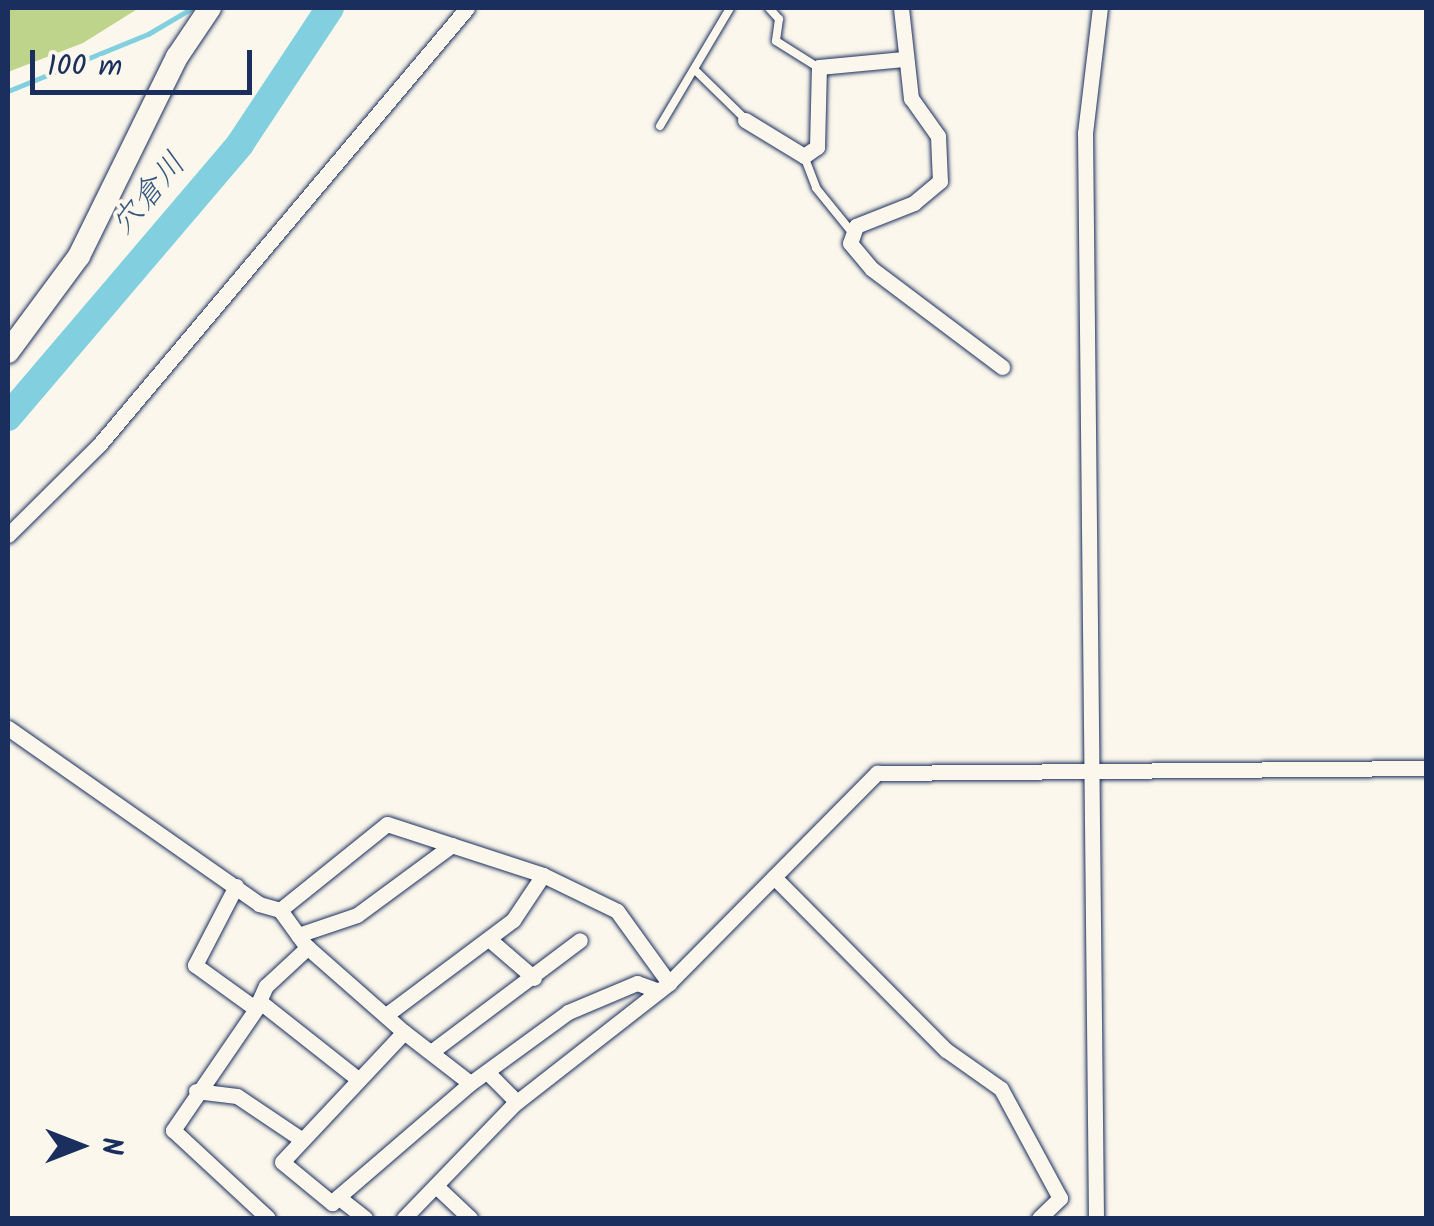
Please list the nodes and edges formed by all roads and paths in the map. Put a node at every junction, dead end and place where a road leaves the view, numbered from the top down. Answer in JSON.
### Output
{"nodes":[{"id":1,"x":210,"y":8,"type":"edge"},
{"id":2,"x":467,"y":8,"type":"edge"},
{"id":3,"x":730,"y":8,"type":"edge"},
{"id":4,"x":769,"y":8,"type":"edge"},
{"id":5,"x":901,"y":8,"type":"edge"},
{"id":6,"x":1100,"y":8,"type":"edge"},
{"id":7,"x":904,"y":60,"type":"junction"},
{"id":8,"x":819,"y":68,"type":"junction"},
{"id":9,"x":695,"y":70,"type":"junction"},
{"id":10,"x":745,"y":120,"type":"joint"},
{"id":11,"x":660,"y":126,"type":"dead end"},
{"id":12,"x":804,"y":156,"type":"junction"},
{"id":13,"x":851,"y":231,"type":"junction"},
{"id":14,"x":8,"y":352,"type":"edge"},
{"id":15,"x":1002,"y":367,"type":"dead end"},
{"id":16,"x":8,"y":535,"type":"edge"},
{"id":17,"x":8,"y":728,"type":"edge"},
{"id":18,"x":1426,"y":768,"type":"edge"},
{"id":19,"x":1091,"y":772,"type":"junction"},
{"id":20,"x":452,"y":845,"type":"junction"},
{"id":21,"x":543,"y":876,"type":"junction"},
{"id":22,"x":774,"y":877,"type":"junction"},
{"id":23,"x":236,"y":886,"type":"junction"},
{"id":24,"x":280,"y":910,"type":"junction"},
{"id":25,"x":490,"y":940,"type":"junction"},
{"id":26,"x":580,"y":940,"type":"dead end"},
{"id":27,"x":303,"y":941,"type":"junction"},
{"id":28,"x":534,"y":978,"type":"junction"},
{"id":29,"x":664,"y":987,"type":"junction"},
{"id":30,"x":257,"y":1005,"type":"junction"},
{"id":31,"x":386,"y":1016,"type":"junction"},
{"id":32,"x":404,"y":1032,"type":"junction"},
{"id":33,"x":431,"y":1052,"type":"junction"},
{"id":34,"x":487,"y":1072,"type":"junction"},
{"id":35,"x":359,"y":1080,"type":"junction"},
{"id":36,"x":470,"y":1083,"type":"junction"},
{"id":37,"x":196,"y":1090,"type":"junction"},
{"id":38,"x":517,"y":1102,"type":"junction"},
{"id":39,"x":301,"y":1140,"type":"junction"},
{"id":40,"x":436,"y":1186,"type":"junction"},
{"id":41,"x":338,"y":1198,"type":"junction"},
{"id":42,"x":268,"y":1218,"type":"edge"},
{"id":43,"x":365,"y":1218,"type":"edge"},
{"id":44,"x":404,"y":1218,"type":"edge"},
{"id":45,"x":470,"y":1218,"type":"edge"},
{"id":46,"x":1039,"y":1218,"type":"edge"},
{"id":47,"x":1096,"y":1218,"type":"edge"}],
"edges":[{"from":1,"to":14,"type":"main road"},
{"from":2,"to":16,"type":"street"},
{"from":3,"to":9,"type":"lane"},
{"from":4,"to":8,"type":"lane"},
{"from":5,"to":7,"type":"street"},
{"from":6,"to":19,"type":"street"},
{"from":7,"to":8,"type":"street"},
{"from":7,"to":13,"type":"street"},
{"from":8,"to":12,"type":"street"},
{"from":9,"to":10,"type":"lane"},
{"from":9,"to":11,"type":"lane"},
{"from":10,"to":12,"type":"street"},
{"from":12,"to":13,"type":"lane"},
{"from":13,"to":15,"type":"street"},
{"from":17,"to":23,"type":"street"},
{"from":18,"to":19,"type":"street"},
{"from":19,"to":22,"type":"street"},
{"from":19,"to":47,"type":"street"},
{"from":20,"to":21,"type":"street"},
{"from":20,"to":24,"type":"street"},
{"from":20,"to":27,"type":"street"},
{"from":21,"to":25,"type":"street"},
{"from":21,"to":29,"type":"street"},
{"from":22,"to":29,"type":"street"},
{"from":22,"to":46,"type":"street"},
{"from":23,"to":24,"type":"street"},
{"from":23,"to":30,"type":"street"},
{"from":24,"to":27,"type":"street"},
{"from":25,"to":28,"type":"street"},
{"from":25,"to":31,"type":"street"},
{"from":26,"to":28,"type":"street"},
{"from":27,"to":30,"type":"street"},
{"from":27,"to":31,"type":"street"},
{"from":28,"to":33,"type":"street"},
{"from":29,"to":34,"type":"street"},
{"from":29,"to":38,"type":"street"},
{"from":30,"to":35,"type":"street"},
{"from":30,"to":37,"type":"street"},
{"from":31,"to":32,"type":"street"},
{"from":32,"to":33,"type":"street"},
{"from":32,"to":35,"type":"street"},
{"from":33,"to":36,"type":"street"},
{"from":34,"to":36,"type":"street"},
{"from":34,"to":38,"type":"street"},
{"from":35,"to":39,"type":"street"},
{"from":36,"to":41,"type":"street"},
{"from":37,"to":39,"type":"street"},
{"from":37,"to":42,"type":"street"},
{"from":38,"to":40,"type":"street"},
{"from":39,"to":41,"type":"street"},
{"from":40,"to":44,"type":"street"},
{"from":40,"to":45,"type":"street"},
{"from":41,"to":43,"type":"street"}]}
